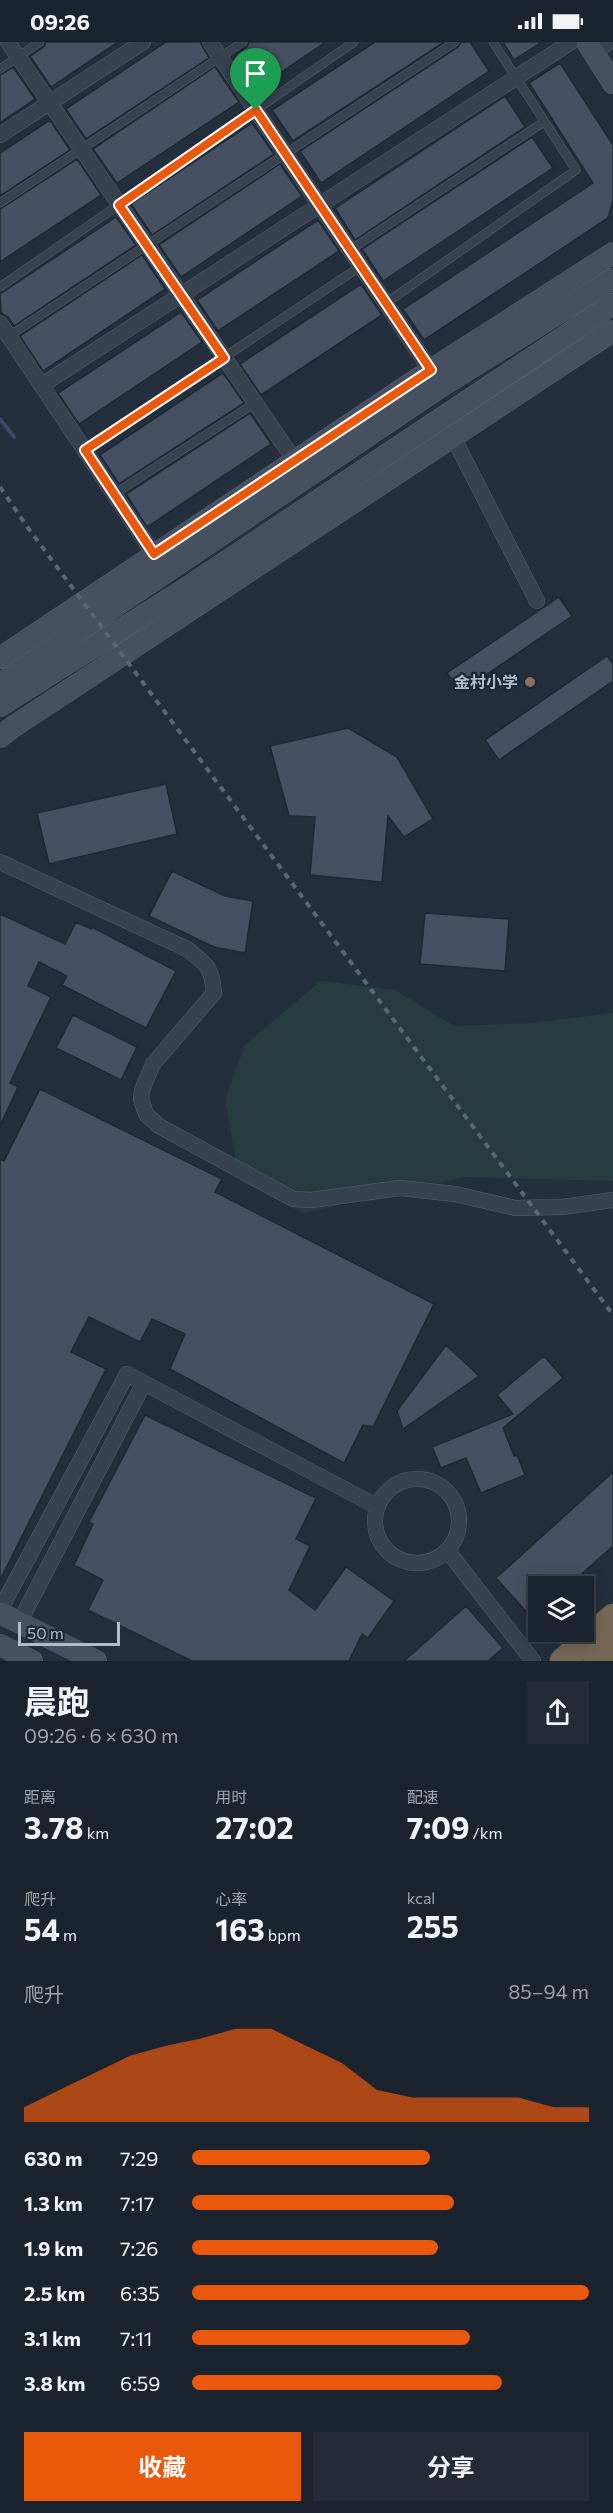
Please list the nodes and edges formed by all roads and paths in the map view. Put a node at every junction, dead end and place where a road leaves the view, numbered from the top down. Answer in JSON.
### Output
{"nodes":[{"id":1,"x":8,"y":42,"type":"edge"},
{"id":2,"x":40,"y":42,"type":"edge"},
{"id":3,"x":143,"y":42,"type":"edge"},
{"id":4,"x":210,"y":42,"type":"edge"},
{"id":5,"x":243,"y":42,"type":"edge"},
{"id":6,"x":354,"y":42,"type":"edge"},
{"id":7,"x":455,"y":42,"type":"edge"},
{"id":8,"x":493,"y":42,"type":"edge"},
{"id":9,"x":572,"y":42,"type":"edge"},
{"id":10,"x":596,"y":46,"type":"edge"},
{"id":11,"x":18,"y":57,"type":"junction"},
{"id":12,"x":220,"y":57,"type":"junction"},
{"id":13,"x":0,"y":69,"type":"edge"},
{"id":14,"x":516,"y":78,"type":"junction"},
{"id":15,"x":613,"y":83,"type":"edge"},
{"id":16,"x":50,"y":103,"type":"junction"},
{"id":17,"x":256,"y":110,"type":"junction"},
{"id":18,"x":544,"y":122,"type":"junction"},
{"id":19,"x":0,"y":135,"type":"edge"},
{"id":20,"x":81,"y":149,"type":"junction"},
{"id":21,"x":285,"y":154,"type":"junction"},
{"id":22,"x":0,"y":203,"type":"edge"},
{"id":23,"x":119,"y":205,"type":"junction"},
{"id":24,"x":320,"y":205,"type":"junction"},
{"id":25,"x":147,"y":245,"type":"junction"},
{"id":26,"x":350,"y":250,"type":"junction"},
{"id":27,"x":613,"y":253,"type":"edge"},
{"id":28,"x":361,"y":266,"type":"junction"},
{"id":29,"x":613,"y":279,"type":"edge"},
{"id":30,"x":0,"y":287,"type":"edge"},
{"id":31,"x":181,"y":295,"type":"junction"},
{"id":32,"x":386,"y":303,"type":"junction"},
{"id":33,"x":613,"y":304,"type":"edge"},
{"id":34,"x":0,"y":323,"type":"edge"},
{"id":35,"x":613,"y":331,"type":"edge"},
{"id":36,"x":9,"y":336,"type":"junction"},
{"id":37,"x":224,"y":358,"type":"junction"},
{"id":38,"x":437,"y":378,"type":"junction"},
{"id":39,"x":42,"y":385,"type":"junction"},
{"id":40,"x":255,"y":403,"type":"junction"},
{"id":41,"x":453,"y":437,"type":"junction"},
{"id":42,"x":85,"y":450,"type":"junction"},
{"id":43,"x":295,"y":461,"type":"junction"},
{"id":44,"x":114,"y":494,"type":"junction"},
{"id":45,"x":154,"y":554,"type":"junction"},
{"id":46,"x":537,"y":601,"type":"dead end"},
{"id":47,"x":0,"y":658,"type":"edge"},
{"id":48,"x":0,"y":684,"type":"edge"},
{"id":49,"x":0,"y":706,"type":"edge"},
{"id":50,"x":0,"y":737,"type":"edge"},
{"id":51,"x":0,"y":862,"type":"edge"},
{"id":52,"x":613,"y":1200,"type":"edge"},
{"id":53,"x":144,"y":1383,"type":"junction"},
{"id":54,"x":378,"y":1507,"type":"junction"},
{"id":55,"x":447,"y":1550,"type":"junction"},
{"id":56,"x":0,"y":1611,"type":"edge"},
{"id":57,"x":613,"y":1617,"type":"edge"},
{"id":58,"x":19,"y":1623,"type":"junction"},
{"id":59,"x":0,"y":1645,"type":"edge"},
{"id":60,"x":613,"y":1646,"type":"edge"},
{"id":61,"x":32,"y":1661,"type":"edge"},
{"id":62,"x":96,"y":1661,"type":"edge"},
{"id":63,"x":533,"y":1661,"type":"edge"},
{"id":64,"x":563,"y":1661,"type":"edge"},
{"id":65,"x":597,"y":1661,"type":"edge"}],
"edges":[{"from":1,"to":11,"type":"street"},
{"from":2,"to":11,"type":"lane"},
{"from":3,"to":16,"type":"street"},
{"from":4,"to":12,"type":"street"},
{"from":5,"to":12,"type":"lane"},
{"from":6,"to":17,"type":"lane"},
{"from":7,"to":21,"type":"lane"},
{"from":8,"to":14,"type":"lane"},
{"from":9,"to":14,"type":"street"},
{"from":10,"to":15,"type":"main road"},
{"from":11,"to":13,"type":"lane"},
{"from":11,"to":16,"type":"street"},
{"from":12,"to":17,"type":"street"},
{"from":12,"to":20,"type":"lane"},
{"from":14,"to":18,"type":"lane"},
{"from":14,"to":24,"type":"street"},
{"from":16,"to":19,"type":"street"},
{"from":16,"to":20,"type":"street"},
{"from":17,"to":21,"type":"street"},
{"from":17,"to":23,"type":"lane"},
{"from":18,"to":26,"type":"lane"},
{"from":18,"to":32,"type":"lane"},
{"from":20,"to":22,"type":"lane"},
{"from":20,"to":23,"type":"street"},
{"from":21,"to":24,"type":"street"},
{"from":21,"to":25,"type":"lane"},
{"from":23,"to":25,"type":"street"},
{"from":23,"to":30,"type":"lane"},
{"from":24,"to":26,"type":"street"},
{"from":24,"to":31,"type":"street"},
{"from":25,"to":31,"type":"street"},
{"from":25,"to":36,"type":"lane"},
{"from":26,"to":28,"type":"street"},
{"from":27,"to":38,"type":"main road"},
{"from":28,"to":32,"type":"street"},
{"from":28,"to":37,"type":"lane"},
{"from":29,"to":38,"type":"main road"},
{"from":31,"to":37,"type":"street"},
{"from":31,"to":39,"type":"street"},
{"from":32,"to":38,"type":"street"},
{"from":33,"to":49,"type":"main road"},
{"from":34,"to":36,"type":"street"},
{"from":35,"to":41,"type":"main road"},
{"from":36,"to":39,"type":"street"},
{"from":37,"to":40,"type":"street"},
{"from":37,"to":42,"type":"lane"},
{"from":38,"to":43,"type":"main road"},
{"from":38,"to":48,"type":"main road"},
{"from":39,"to":42,"type":"street"},
{"from":40,"to":43,"type":"street"},
{"from":40,"to":44,"type":"lane"},
{"from":41,"to":46,"type":"street"},
{"from":41,"to":50,"type":"main road"},
{"from":42,"to":44,"type":"street"},
{"from":43,"to":45,"type":"main road"},
{"from":44,"to":45,"type":"street"},
{"from":45,"to":47,"type":"main road"},
{"from":51,"to":52,"type":"street"},
{"from":53,"to":54,"type":"street"},
{"from":53,"to":56,"type":"street"},
{"from":53,"to":58,"type":"street"},
{"from":54,"to":55,"type":"street"},
{"from":54,"to":55,"type":"street"},
{"from":55,"to":63,"type":"street"},
{"from":56,"to":58,"type":"main road"},
{"from":57,"to":64,"type":"highway"},
{"from":58,"to":62,"type":"main road"},
{"from":59,"to":61,"type":"main road"},
{"from":60,"to":65,"type":"highway"}]}
